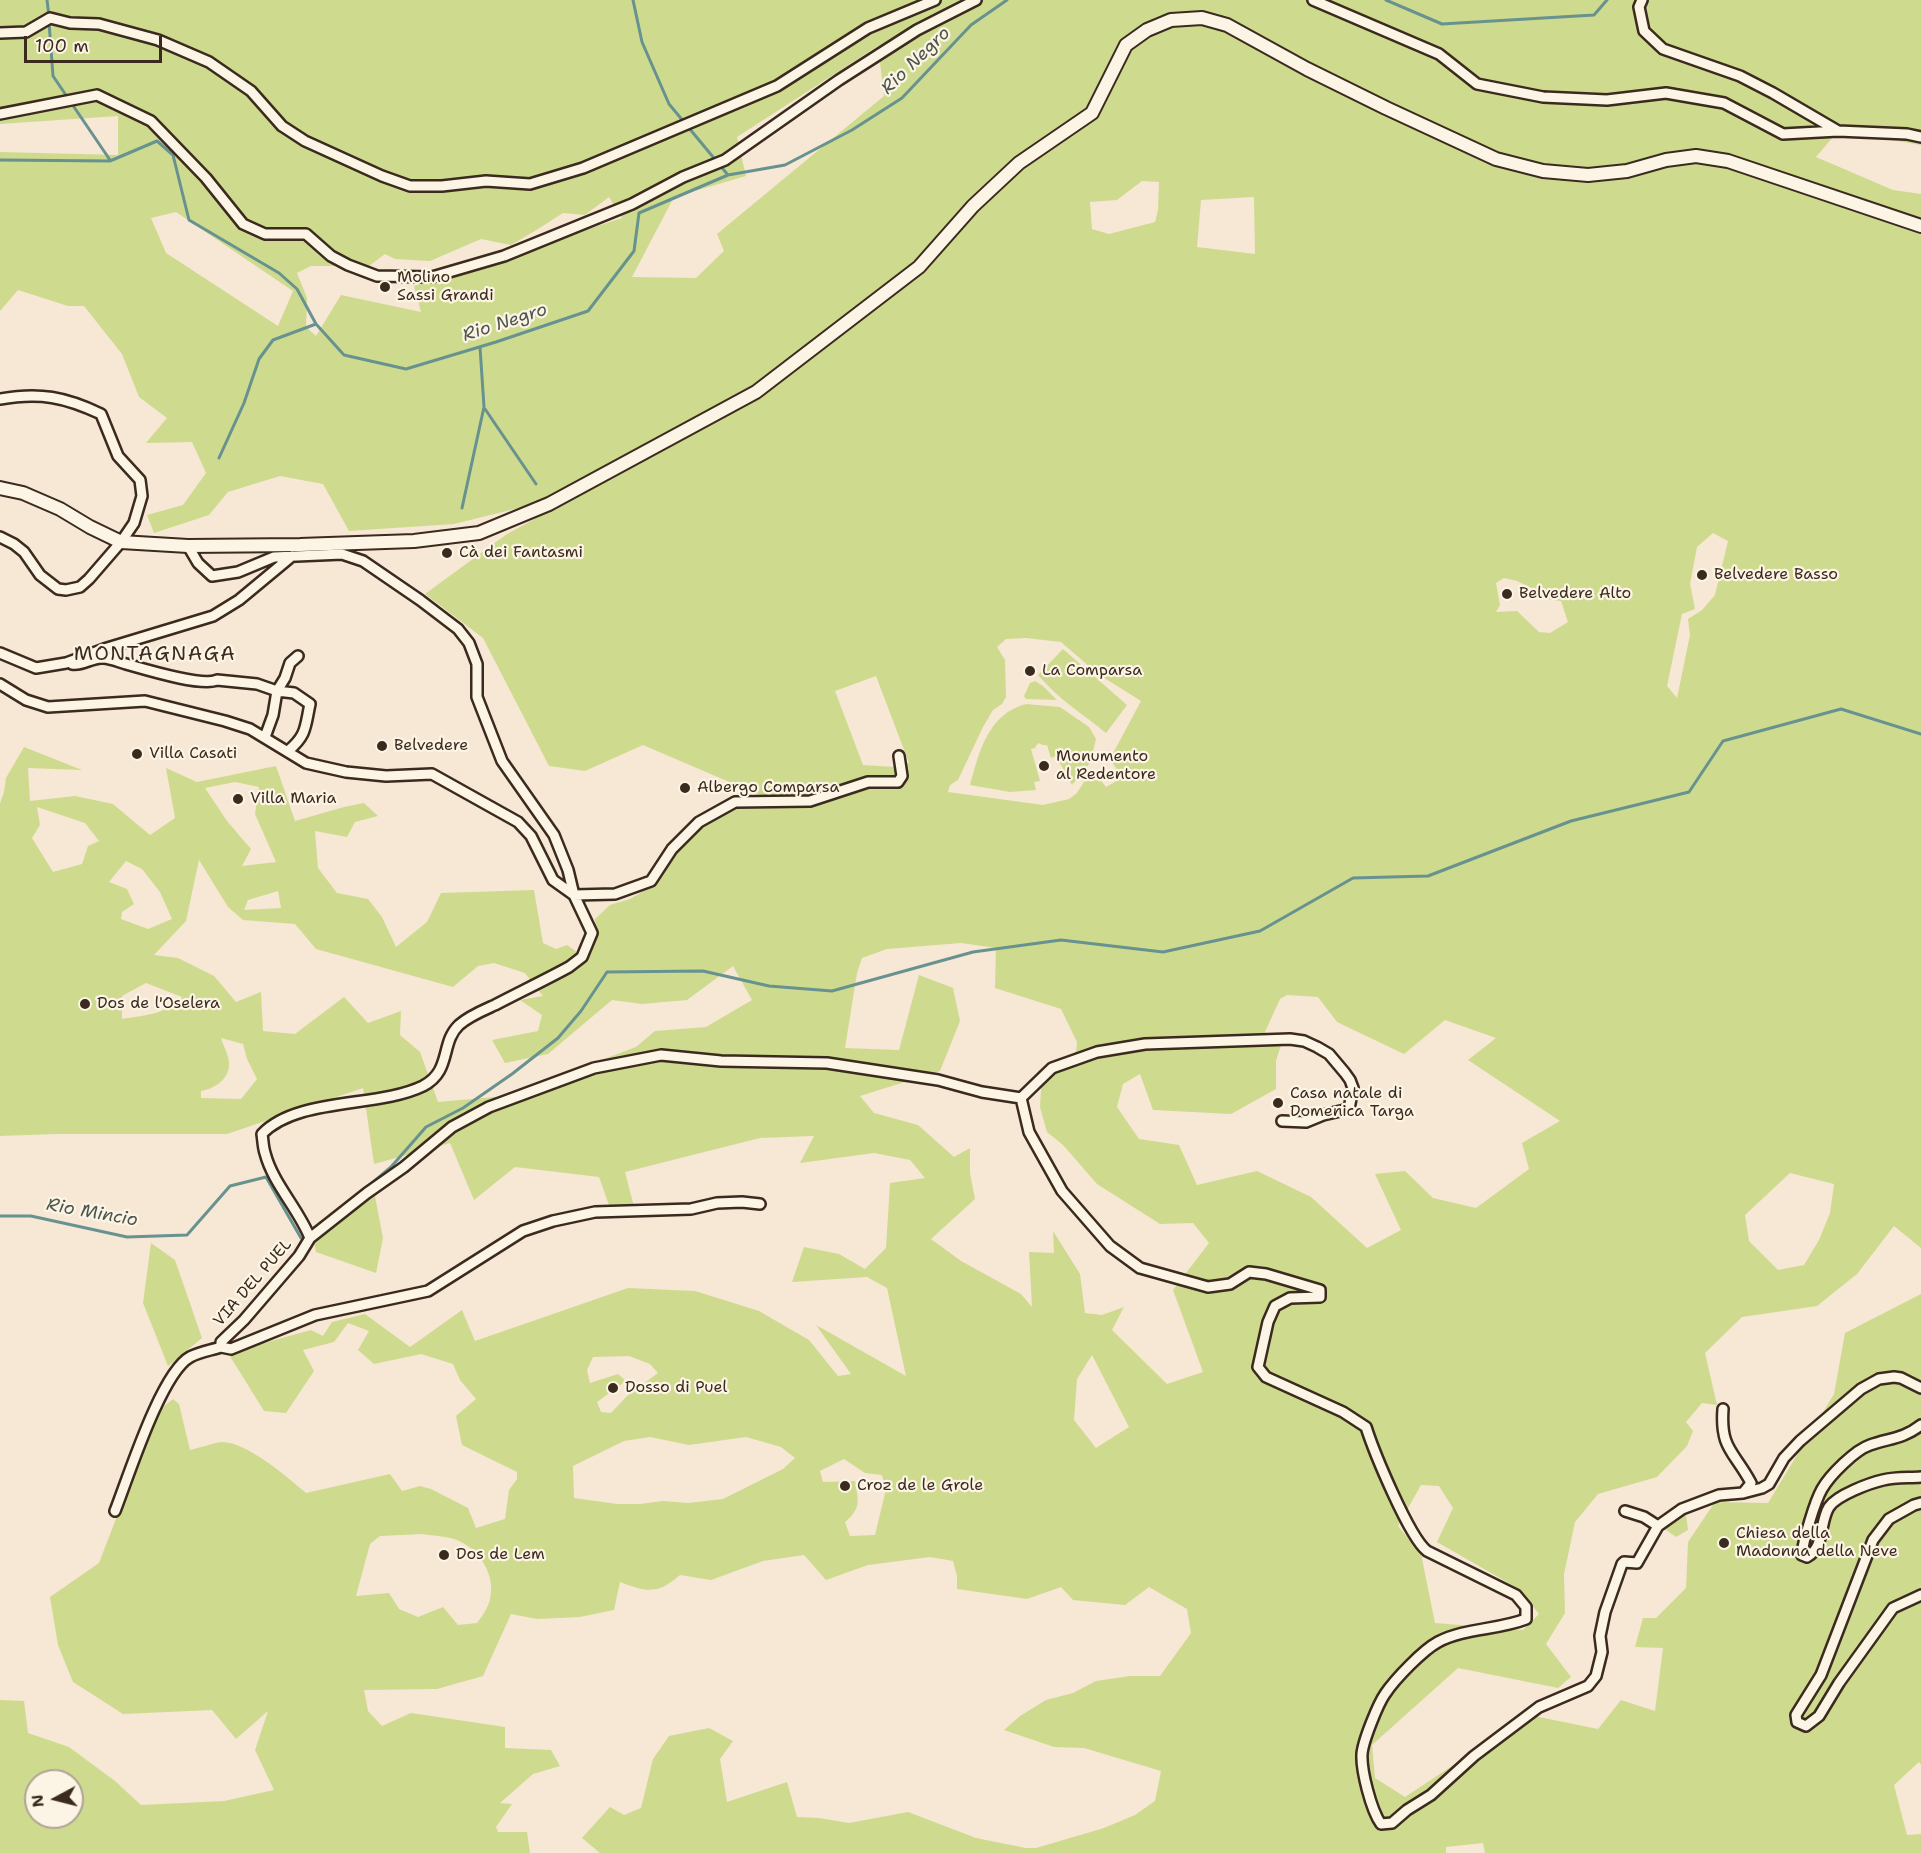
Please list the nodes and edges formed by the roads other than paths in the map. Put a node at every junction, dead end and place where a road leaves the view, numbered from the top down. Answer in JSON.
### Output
{"nodes":[{"id":1,"x":935,"y":0,"type":"edge"},
{"id":2,"x":976,"y":0,"type":"edge"},
{"id":3,"x":1313,"y":0,"type":"edge"},
{"id":4,"x":1642,"y":0,"type":"edge"},
{"id":5,"x":0,"y":33,"type":"edge"},
{"id":6,"x":0,"y":114,"type":"edge"},
{"id":7,"x":1838,"y":131,"type":"junction"},
{"id":8,"x":1921,"y":137,"type":"edge"},
{"id":9,"x":1921,"y":226,"type":"edge"},
{"id":10,"x":0,"y":399,"type":"edge"},
{"id":11,"x":0,"y":488,"type":"edge"},
{"id":12,"x":0,"y":537,"type":"edge"},
{"id":13,"x":121,"y":542,"type":"junction"},
{"id":14,"x":188,"y":546,"type":"junction"},
{"id":15,"x":292,"y":556,"type":"junction"},
{"id":16,"x":0,"y":654,"type":"edge"},
{"id":17,"x":298,"y":656,"type":"dead end"},
{"id":18,"x":66,"y":663,"type":"junction"},
{"id":19,"x":0,"y":684,"type":"edge"},
{"id":20,"x":277,"y":691,"type":"junction"},
{"id":21,"x":265,"y":737,"type":"junction"},
{"id":22,"x":288,"y":751,"type":"junction"},
{"id":23,"x":899,"y":756,"type":"dead end"},
{"id":24,"x":574,"y":895,"type":"junction"},
{"id":25,"x":1021,"y":1098,"type":"junction"},
{"id":26,"x":1282,"y":1121,"type":"dead end"},
{"id":27,"x":760,"y":1204,"type":"dead end"},
{"id":28,"x":310,"y":1238,"type":"junction"},
{"id":29,"x":222,"y":1347,"type":"junction"},
{"id":30,"x":1921,"y":1388,"type":"edge"},
{"id":31,"x":1723,"y":1409,"type":"dead end"},
{"id":32,"x":1921,"y":1425,"type":"edge"},
{"id":33,"x":1921,"y":1477,"type":"edge"},
{"id":34,"x":1743,"y":1493,"type":"junction"},
{"id":35,"x":1921,"y":1503,"type":"edge"},
{"id":36,"x":115,"y":1511,"type":"dead end"},
{"id":37,"x":1625,"y":1511,"type":"dead end"},
{"id":38,"x":1658,"y":1526,"type":"junction"},
{"id":39,"x":1921,"y":1595,"type":"edge"}],
"edges":[{"from":1,"to":5,"type":"street"},
{"from":2,"to":6,"type":"street"},
{"from":3,"to":7,"type":"street"},
{"from":4,"to":7,"type":"street"},
{"from":7,"to":8,"type":"street"},
{"from":9,"to":14,"type":"main road"},
{"from":10,"to":13,"type":"street"},
{"from":11,"to":13,"type":"main road"},
{"from":12,"to":13,"type":"street"},
{"from":13,"to":14,"type":"main road"},
{"from":14,"to":15,"type":"street"},
{"from":15,"to":18,"type":"street"},
{"from":15,"to":24,"type":"street"},
{"from":16,"to":18,"type":"street"},
{"from":17,"to":20,"type":"street"},
{"from":18,"to":20,"type":"street"},
{"from":19,"to":21,"type":"street"},
{"from":20,"to":21,"type":"street"},
{"from":20,"to":22,"type":"street"},
{"from":21,"to":22,"type":"street"},
{"from":22,"to":24,"type":"street"},
{"from":23,"to":24,"type":"street"},
{"from":24,"to":28,"type":"street","name":"VIA DEL PUEL"},
{"from":25,"to":26,"type":"street"},
{"from":25,"to":28,"type":"street"},
{"from":25,"to":38,"type":"street"},
{"from":27,"to":29,"type":"street","name":"VIA DEL PUEL"},
{"from":28,"to":29,"type":"street","name":"VIA DEL PUEL"},
{"from":29,"to":36,"type":"street"},
{"from":30,"to":34,"type":"street"},
{"from":31,"to":34,"type":"street"},
{"from":32,"to":33,"type":"street"},
{"from":34,"to":38,"type":"street"},
{"from":35,"to":39,"type":"street"},
{"from":37,"to":38,"type":"street"}]}
